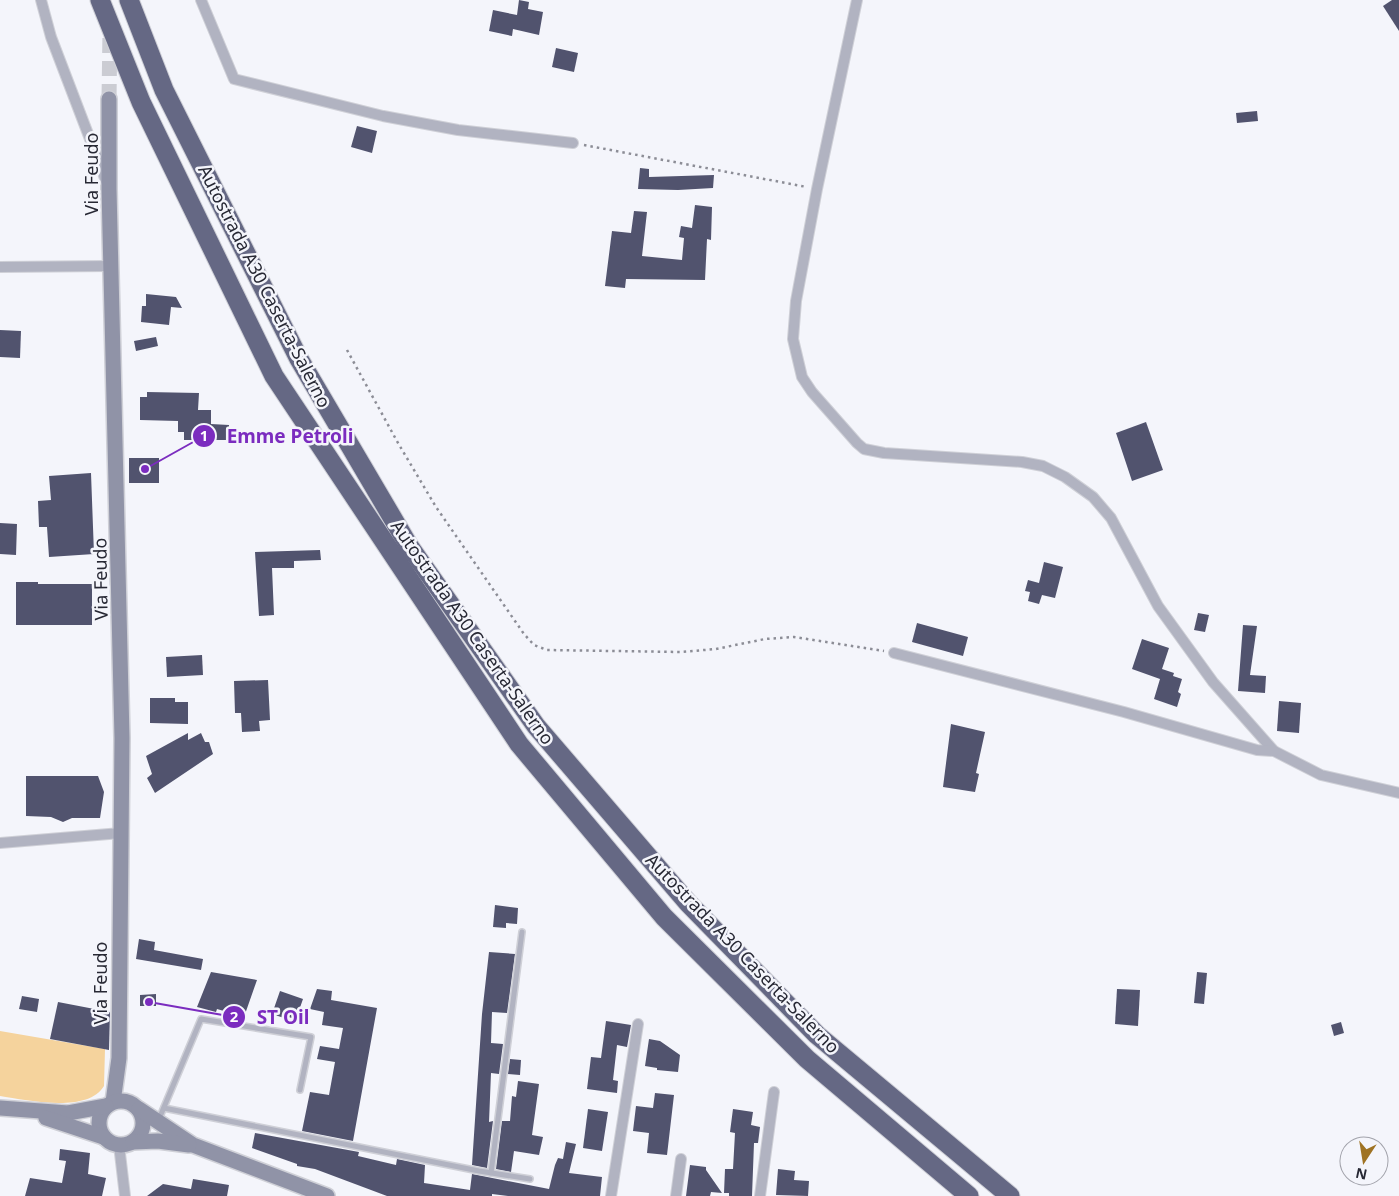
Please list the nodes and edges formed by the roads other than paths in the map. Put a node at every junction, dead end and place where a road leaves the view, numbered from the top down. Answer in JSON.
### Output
{"nodes":[{"id":1,"x":41,"y":0,"type":"edge"},
{"id":2,"x":100,"y":0,"type":"edge"},
{"id":3,"x":129,"y":0,"type":"edge"},
{"id":4,"x":201,"y":0,"type":"edge"},
{"id":5,"x":857,"y":0,"type":"edge"},
{"id":6,"x":109,"y":99,"type":"tunnel mouth"},
{"id":7,"x":573,"y":143,"type":"road end"},
{"id":8,"x":109,"y":189,"type":"junction"},
{"id":9,"x":111,"y":266,"type":"junction"},
{"id":10,"x":0,"y":267,"type":"edge"},
{"id":11,"x":894,"y":654,"type":"road end"},
{"id":12,"x":1274,"y":751,"type":"junction"},
{"id":13,"x":1399,"y":793,"type":"edge"},
{"id":14,"x":121,"y":833,"type":"junction"},
{"id":15,"x":0,"y":842,"type":"edge"},
{"id":16,"x":522,"y":932,"type":"dead end"},
{"id":17,"x":638,"y":1024,"type":"dead end"},
{"id":18,"x":119,"y":1058,"type":"junction"},
{"id":19,"x":300,"y":1090,"type":"dead end"},
{"id":20,"x":774,"y":1092,"type":"dead end"},
{"id":21,"x":109,"y":1104,"type":"junction"},
{"id":22,"x":134,"y":1105,"type":"junction"},
{"id":23,"x":4,"y":1108,"type":"edge"},
{"id":24,"x":164,"y":1108,"type":"junction"},
{"id":25,"x":157,"y":1122,"type":"junction"},
{"id":26,"x":103,"y":1137,"type":"junction"},
{"id":27,"x":126,"y":1144,"type":"junction"},
{"id":28,"x":193,"y":1146,"type":"junction"},
{"id":29,"x":681,"y":1159,"type":"dead end"},
{"id":30,"x":491,"y":1173,"type":"junction"},
{"id":31,"x":530,"y":1179,"type":"dead end"},
{"id":32,"x":125,"y":1196,"type":"edge"},
{"id":33,"x":326,"y":1196,"type":"edge"},
{"id":34,"x":611,"y":1196,"type":"edge"},
{"id":35,"x":676,"y":1196,"type":"edge"},
{"id":36,"x":760,"y":1196,"type":"edge"},
{"id":37,"x":969,"y":1196,"type":"edge"},
{"id":38,"x":1010,"y":1196,"type":"edge"}],
"edges":[{"from":1,"to":8,"type":"street"},
{"from":2,"to":37,"type":"highway","name":"Autostrada A30 Caserta-Salerno"},
{"from":3,"to":38,"type":"highway","name":"Autostrada A30 Caserta-Salerno"},
{"from":4,"to":7,"type":"street"},
{"from":5,"to":12,"type":"street"},
{"from":6,"to":8,"type":"street","name":"Via Feudo"},
{"from":8,"to":9,"type":"street","name":"Via Feudo"},
{"from":9,"to":10,"type":"street"},
{"from":9,"to":14,"type":"street","name":"Via Feudo"},
{"from":11,"to":12,"type":"street"},
{"from":12,"to":13,"type":"street"},
{"from":14,"to":15,"type":"street"},
{"from":14,"to":18,"type":"street","name":"Via Feudo"},
{"from":16,"to":30,"type":"lane"},
{"from":17,"to":34,"type":"street"},
{"from":18,"to":21,"type":"street","name":"Via Feudo"},
{"from":18,"to":22,"type":"street","name":"Via Feudo"},
{"from":19,"to":24,"type":"lane"},
{"from":20,"to":36,"type":"street"},
{"from":21,"to":22,"type":"street"},
{"from":21,"to":23,"type":"street"},
{"from":21,"to":26,"type":"street"},
{"from":22,"to":25,"type":"street"},
{"from":22,"to":27,"type":"street"},
{"from":23,"to":26,"type":"street"},
{"from":24,"to":25,"type":"lane"},
{"from":24,"to":30,"type":"lane"},
{"from":25,"to":28,"type":"street"},
{"from":26,"to":27,"type":"street"},
{"from":27,"to":28,"type":"street"},
{"from":27,"to":32,"type":"street"},
{"from":28,"to":33,"type":"street"},
{"from":29,"to":35,"type":"street"},
{"from":30,"to":31,"type":"lane"}]}
